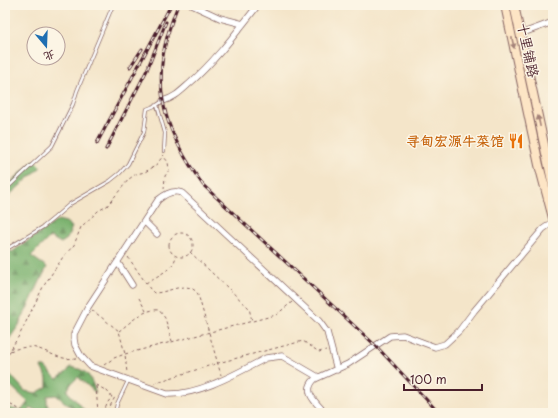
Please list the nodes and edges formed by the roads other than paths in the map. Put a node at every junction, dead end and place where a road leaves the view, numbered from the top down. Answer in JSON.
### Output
{"nodes":[{"id":1,"x":113,"y":5,"type":"edge"},
{"id":2,"x":192,"y":5,"type":"edge"},
{"id":3,"x":258,"y":5,"type":"edge"},
{"id":4,"x":504,"y":5,"type":"edge"},
{"id":5,"x":514,"y":5,"type":"edge"},
{"id":6,"x":553,"y":22,"type":"edge"},
{"id":7,"x":243,"y":24,"type":"junction"},
{"id":8,"x":520,"y":34,"type":"junction"},
{"id":9,"x":163,"y":101,"type":"joint"},
{"id":10,"x":158,"y":105,"type":"junction"},
{"id":11,"x":164,"y":151,"type":"road end"},
{"id":12,"x":553,"y":186,"type":"edge"},
{"id":13,"x":5,"y":190,"type":"edge"},
{"id":14,"x":553,"y":218,"type":"edge"},
{"id":15,"x":145,"y":222,"type":"junction"},
{"id":16,"x":553,"y":222,"type":"edge"},
{"id":17,"x":157,"y":234,"type":"dead end"},
{"id":18,"x":5,"y":250,"type":"edge"},
{"id":19,"x":118,"y":263,"type":"junction"},
{"id":20,"x":132,"y":285,"type":"dead end"},
{"id":21,"x":337,"y":370,"type":"junction"},
{"id":22,"x":318,"y":378,"type":"junction"},
{"id":23,"x":128,"y":381,"type":"junction"},
{"id":24,"x":115,"y":413,"type":"edge"},
{"id":25,"x":325,"y":413,"type":"edge"}],
"edges":[{"from":1,"to":13,"type":"lane"},
{"from":2,"to":7,"type":"street"},
{"from":3,"to":7,"type":"street"},
{"from":4,"to":14,"type":"main road","name":"十里铺路","one_way":true},
{"from":5,"to":8,"type":"main road","name":"十里铺路"},
{"from":6,"to":8,"type":"street"},
{"from":7,"to":9,"type":"street"},
{"from":12,"to":8,"type":"main road","name":"十里铺路","one_way":true},
{"from":9,"to":10,"type":"lane"},
{"from":10,"to":11,"type":"lane"},
{"from":10,"to":18,"type":"lane"},
{"from":15,"to":17,"type":"street"},
{"from":15,"to":19,"type":"street"},
{"from":15,"to":21,"type":"street"},
{"from":16,"to":21,"type":"street"},
{"from":19,"to":20,"type":"street"},
{"from":19,"to":23,"type":"street"},
{"from":21,"to":22,"type":"street"},
{"from":22,"to":23,"type":"street"},
{"from":22,"to":25,"type":"street"},
{"from":23,"to":24,"type":"lane"}]}
